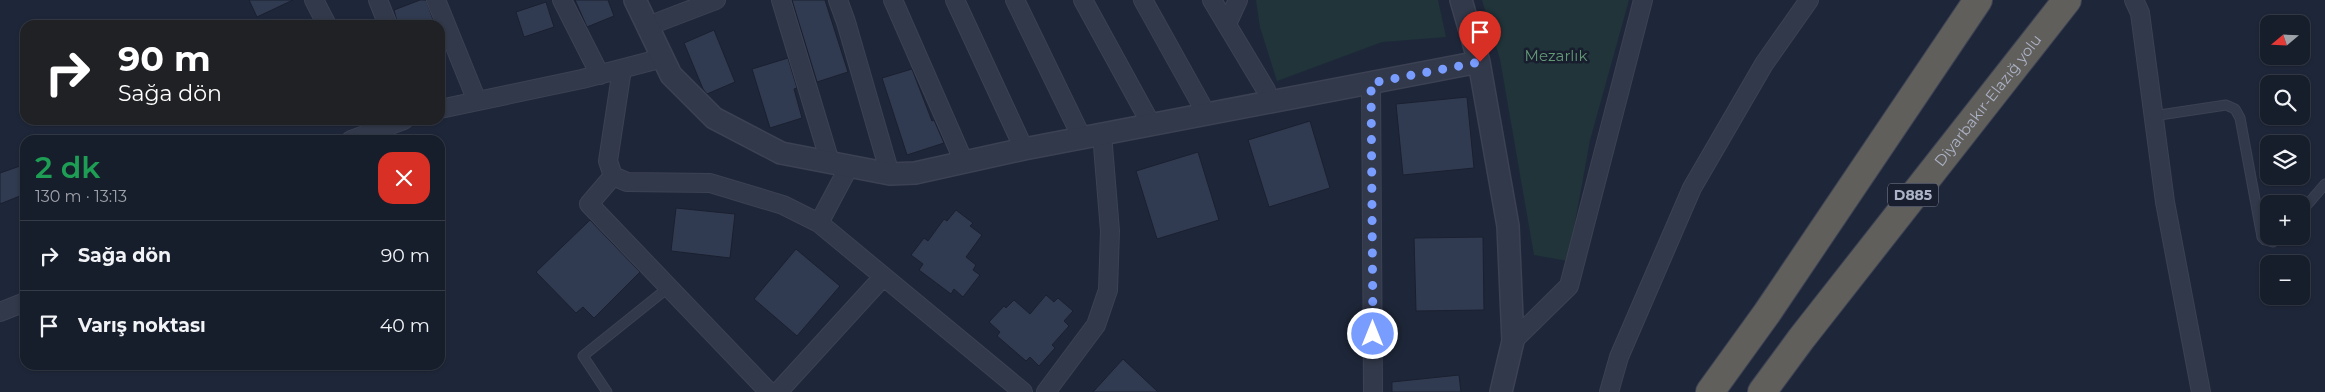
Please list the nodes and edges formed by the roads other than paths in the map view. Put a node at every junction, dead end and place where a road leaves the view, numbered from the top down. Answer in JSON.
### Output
{"nodes":[{"id":1,"x":314,"y":0,"type":"edge"},
{"id":2,"x":378,"y":0,"type":"edge"},
{"id":3,"x":436,"y":0,"type":"edge"},
{"id":4,"x":562,"y":0,"type":"edge"},
{"id":5,"x":635,"y":0,"type":"edge"},
{"id":6,"x":716,"y":0,"type":"edge"},
{"id":7,"x":781,"y":0,"type":"edge"},
{"id":8,"x":838,"y":0,"type":"edge"},
{"id":9,"x":893,"y":0,"type":"edge"},
{"id":10,"x":955,"y":0,"type":"edge"},
{"id":11,"x":1015,"y":0,"type":"edge"},
{"id":12,"x":1083,"y":0,"type":"edge"},
{"id":13,"x":1143,"y":0,"type":"edge"},
{"id":14,"x":1212,"y":0,"type":"edge"},
{"id":15,"x":1238,"y":0,"type":"edge"},
{"id":16,"x":1461,"y":0,"type":"edge"},
{"id":17,"x":1643,"y":0,"type":"edge"},
{"id":18,"x":1809,"y":0,"type":"edge"},
{"id":19,"x":1978,"y":0,"type":"edge"},
{"id":20,"x":2066,"y":0,"type":"edge"},
{"id":21,"x":2134,"y":0,"type":"edge"},
{"id":22,"x":324,"y":20,"type":"edge"},
{"id":23,"x":386,"y":20,"type":"edge"},
{"id":24,"x":444,"y":20,"type":"edge"},
{"id":25,"x":445,"y":22,"type":"edge"},
{"id":26,"x":1227,"y":24,"type":"junction"},
{"id":27,"x":648,"y":26,"type":"junction"},
{"id":28,"x":663,"y":58,"type":"junction"},
{"id":29,"x":1480,"y":62,"type":"junction"},
{"id":30,"x":622,"y":69,"type":"junction"},
{"id":31,"x":600,"y":75,"type":"junction"},
{"id":32,"x":1371,"y":83,"type":"junction"},
{"id":33,"x":1266,"y":90,"type":"dead end"},
{"id":34,"x":477,"y":101,"type":"junction"},
{"id":35,"x":445,"y":108,"type":"edge"},
{"id":36,"x":1206,"y":114,"type":"junction"},
{"id":37,"x":2154,"y":116,"type":"junction"},
{"id":38,"x":1151,"y":124,"type":"junction"},
{"id":39,"x":378,"y":125,"type":"edge"},
{"id":40,"x":360,"y":135,"type":"edge"},
{"id":41,"x":1092,"y":136,"type":"junction"},
{"id":42,"x":1024,"y":149,"type":"junction"},
{"id":43,"x":964,"y":162,"type":"junction"},
{"id":44,"x":838,"y":163,"type":"junction"},
{"id":45,"x":890,"y":174,"type":"junction"},
{"id":46,"x":613,"y":176,"type":"junction"},
{"id":47,"x":2325,"y":184,"type":"edge"},
{"id":48,"x":2310,"y":202,"type":"edge"},
{"id":49,"x":819,"y":222,"type":"junction"},
{"id":50,"x":2260,"y":226,"type":"edge"},
{"id":51,"x":883,"y":277,"type":"junction"},
{"id":52,"x":668,"y":287,"type":"junction"},
{"id":53,"x":20,"y":304,"type":"edge"},
{"id":54,"x":0,"y":312,"type":"edge"},
{"id":55,"x":1514,"y":341,"type":"junction"},
{"id":56,"x":607,"y":392,"type":"edge"},
{"id":57,"x":770,"y":392,"type":"edge"},
{"id":58,"x":778,"y":392,"type":"edge"},
{"id":59,"x":1023,"y":392,"type":"edge"},
{"id":60,"x":1046,"y":392,"type":"edge"},
{"id":61,"x":1373,"y":392,"type":"edge"},
{"id":62,"x":1501,"y":392,"type":"edge"},
{"id":63,"x":1609,"y":392,"type":"edge"},
{"id":64,"x":1710,"y":392,"type":"edge"},
{"id":65,"x":1762,"y":392,"type":"edge"},
{"id":66,"x":2202,"y":392,"type":"edge"}],
"edges":[{"from":1,"to":22,"type":"street"},
{"from":2,"to":23,"type":"street"},
{"from":3,"to":24,"type":"street"},
{"from":4,"to":31,"type":"street"},
{"from":5,"to":27,"type":"street"},
{"from":6,"to":27,"type":"street"},
{"from":7,"to":44,"type":"street"},
{"from":8,"to":45,"type":"street"},
{"from":9,"to":43,"type":"street"},
{"from":10,"to":42,"type":"street"},
{"from":11,"to":41,"type":"street"},
{"from":12,"to":38,"type":"street"},
{"from":13,"to":36,"type":"street"},
{"from":14,"to":26,"type":"street"},
{"from":15,"to":26,"type":"street"},
{"from":16,"to":29,"type":"street"},
{"from":17,"to":55,"type":"street"},
{"from":18,"to":63,"type":"street"},
{"from":19,"to":64,"type":"highway"},
{"from":20,"to":65,"type":"highway","name":"Diyarbakır-Elazığ yolu","number":"D885"},
{"from":21,"to":37,"type":"street"},
{"from":25,"to":34,"type":"street"},
{"from":26,"to":33,"type":"street"},
{"from":27,"to":28,"type":"street"},
{"from":28,"to":30,"type":"street"},
{"from":28,"to":44,"type":"street"},
{"from":29,"to":32,"type":"street"},
{"from":29,"to":55,"type":"street"},
{"from":30,"to":31,"type":"street"},
{"from":30,"to":46,"type":"street"},
{"from":31,"to":34,"type":"street"},
{"from":32,"to":36,"type":"street"},
{"from":32,"to":61,"type":"street"},
{"from":34,"to":35,"type":"street"},
{"from":36,"to":38,"type":"street"},
{"from":37,"to":50,"type":"lane"},
{"from":37,"to":66,"type":"street"},
{"from":38,"to":41,"type":"street"},
{"from":39,"to":40,"type":"street"},
{"from":41,"to":42,"type":"street"},
{"from":41,"to":60,"type":"street"},
{"from":42,"to":43,"type":"street"},
{"from":43,"to":45,"type":"street"},
{"from":44,"to":45,"type":"street"},
{"from":44,"to":49,"type":"street"},
{"from":46,"to":49,"type":"street"},
{"from":46,"to":52,"type":"street"},
{"from":47,"to":48,"type":"lane"},
{"from":49,"to":51,"type":"street"},
{"from":51,"to":58,"type":"street"},
{"from":51,"to":59,"type":"street"},
{"from":52,"to":56,"type":"lane"},
{"from":52,"to":57,"type":"street"},
{"from":53,"to":54,"type":"street"},
{"from":55,"to":62,"type":"street"}]}
